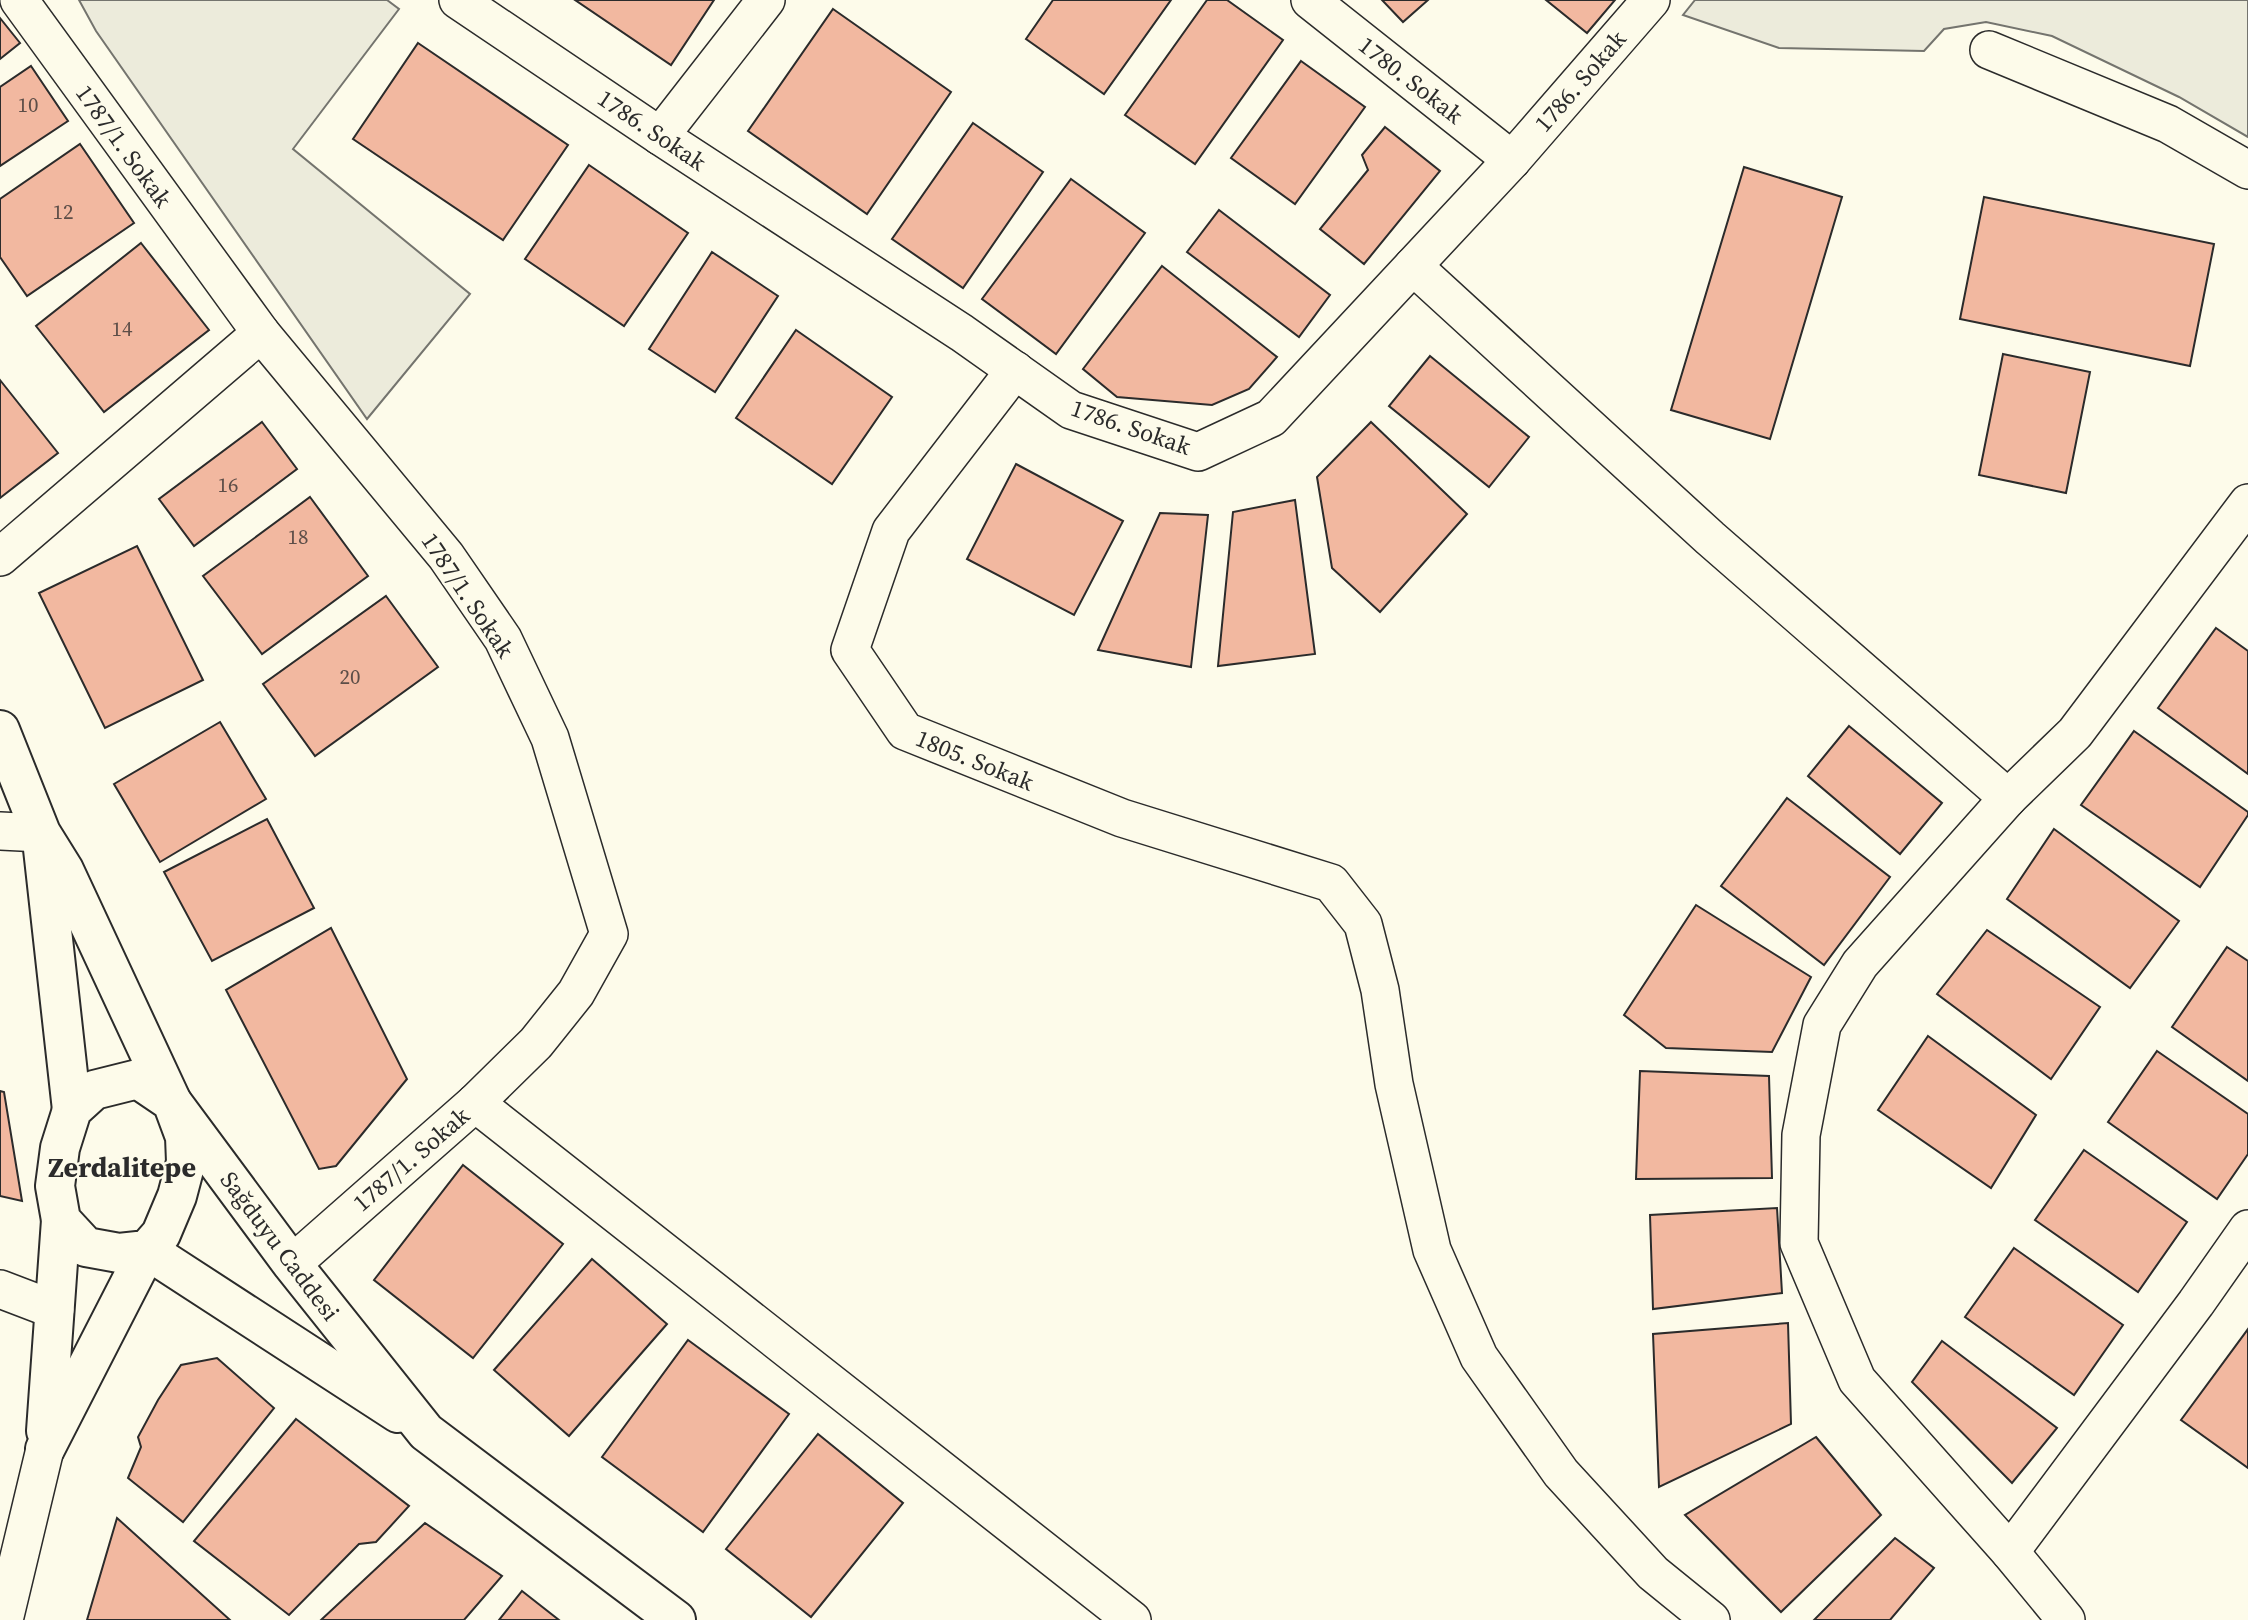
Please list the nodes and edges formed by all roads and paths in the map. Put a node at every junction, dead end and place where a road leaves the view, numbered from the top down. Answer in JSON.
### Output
{"nodes":[{"id":1,"x":19,"y":0,"type":"edge"},
{"id":2,"x":458,"y":0,"type":"edge"},
{"id":3,"x":766,"y":0,"type":"edge"},
{"id":4,"x":1310,"y":0,"type":"edge"},
{"id":5,"x":1651,"y":0,"type":"edge"},
{"id":6,"x":1989,"y":50,"type":"dead end"},
{"id":7,"x":660,"y":136,"type":"junction"},
{"id":8,"x":1512,"y":160,"type":"junction"},
{"id":9,"x":2248,"y":170,"type":"edge"},
{"id":10,"x":1413,"y":266,"type":"junction"},
{"id":11,"x":261,"y":333,"type":"junction"},
{"id":12,"x":1014,"y":370,"type":"junction"},
{"id":13,"x":2248,"y":503,"type":"edge"},
{"id":14,"x":0,"y":557,"type":"edge"},
{"id":15,"x":0,"y":730,"type":"edge"},
{"id":16,"x":2008,"y":798,"type":"junction"},
{"id":17,"x":0,"y":831,"type":"edge"},
{"id":18,"x":41,"y":833,"type":"junction"},
{"id":19,"x":172,"y":1102,"type":"junction"},
{"id":20,"x":475,"y":1102,"type":"junction"},
{"id":21,"x":72,"y":1110,"type":"junction"},
{"id":22,"x":61,"y":1220,"type":"junction"},
{"id":23,"x":2248,"y":1229,"type":"edge"},
{"id":24,"x":147,"y":1250,"type":"junction"},
{"id":25,"x":292,"y":1264,"type":"junction"},
{"id":26,"x":0,"y":1289,"type":"edge"},
{"id":27,"x":55,"y":1310,"type":"junction"},
{"id":28,"x":426,"y":1432,"type":"junction"},
{"id":29,"x":45,"y":1449,"type":"junction"},
{"id":30,"x":2010,"y":1552,"type":"junction"},
{"id":31,"x":4,"y":1620,"type":"edge"},
{"id":32,"x":676,"y":1620,"type":"edge"},
{"id":33,"x":1132,"y":1620,"type":"edge"},
{"id":34,"x":1711,"y":1620,"type":"edge"},
{"id":35,"x":2066,"y":1620,"type":"edge"}],
"edges":[{"from":1,"to":11,"type":"street","name":"1787/1. Sokak"},
{"from":2,"to":7,"type":"street","name":"1786. Sokak"},
{"from":3,"to":7,"type":"street"},
{"from":4,"to":8,"type":"street","name":"1780. Sokak"},
{"from":5,"to":8,"type":"street","name":"1786. Sokak"},
{"from":6,"to":9,"type":"street"},
{"from":7,"to":12,"type":"street","name":"1786. Sokak"},
{"from":8,"to":10,"type":"street","name":"1786. Sokak"},
{"from":10,"to":12,"type":"street","name":"1786. Sokak"},
{"from":10,"to":16,"type":"street"},
{"from":11,"to":14,"type":"street"},
{"from":11,"to":20,"type":"street","name":"1787/1. Sokak"},
{"from":12,"to":34,"type":"street","name":"1805. Sokak"},
{"from":13,"to":16,"type":"street"},
{"from":15,"to":18,"type":"street","name":"Sağduyu Caddesi"},
{"from":16,"to":30,"type":"street"},
{"from":17,"to":18,"type":"street"},
{"from":18,"to":19,"type":"street","name":"Sağduyu Caddesi"},
{"from":18,"to":21,"type":"street"},
{"from":19,"to":21,"type":"street"},
{"from":19,"to":24,"type":"street"},
{"from":19,"to":25,"type":"street","name":"Sağduyu Caddesi"},
{"from":20,"to":25,"type":"street","name":"1787/1. Sokak"},
{"from":20,"to":33,"type":"street"},
{"from":21,"to":22,"type":"street"},
{"from":22,"to":24,"type":"street"},
{"from":22,"to":27,"type":"street"},
{"from":23,"to":30,"type":"street"},
{"from":24,"to":28,"type":"street"},
{"from":24,"to":29,"type":"street"},
{"from":25,"to":28,"type":"street","name":"Sağduyu Caddesi"},
{"from":26,"to":27,"type":"street"},
{"from":27,"to":29,"type":"street"},
{"from":28,"to":32,"type":"street","name":"Sağduyu Caddesi"},
{"from":29,"to":31,"type":"street"},
{"from":30,"to":35,"type":"street"}]}
